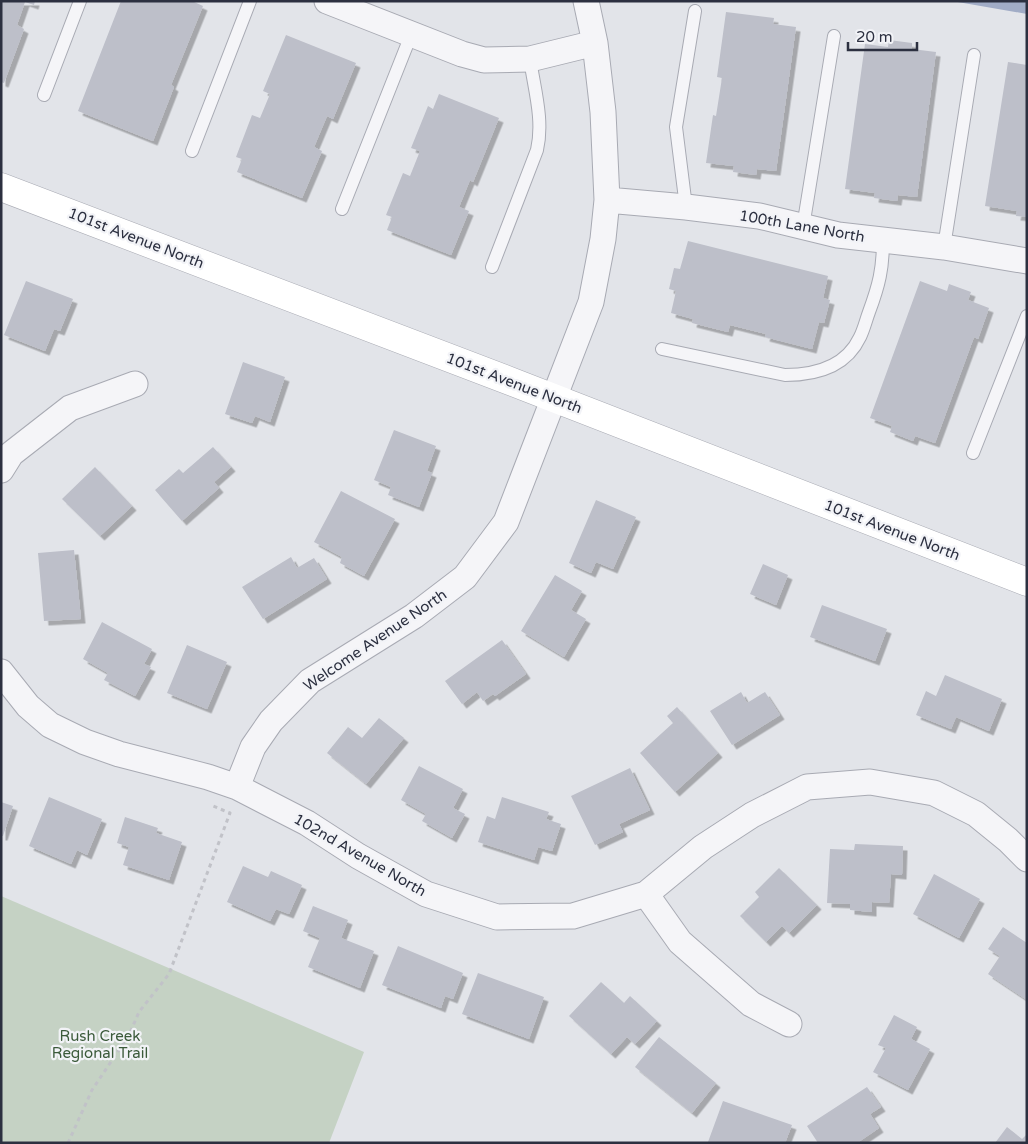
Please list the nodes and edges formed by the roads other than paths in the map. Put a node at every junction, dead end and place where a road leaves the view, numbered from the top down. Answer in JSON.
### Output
{"nodes":[{"id":1,"x":80,"y":1,"type":"edge"},
{"id":2,"x":250,"y":1,"type":"edge"},
{"id":3,"x":327,"y":1,"type":"edge"},
{"id":4,"x":586,"y":1,"type":"edge"},
{"id":5,"x":695,"y":11,"type":"dead end"},
{"id":6,"x":411,"y":35,"type":"junction"},
{"id":7,"x":834,"y":36,"type":"dead end"},
{"id":8,"x":595,"y":43,"type":"junction"},
{"id":9,"x":974,"y":55,"type":"dead end"},
{"id":10,"x":530,"y":58,"type":"junction"},
{"id":11,"x":44,"y":95,"type":"dead end"},
{"id":12,"x":192,"y":151,"type":"dead end"},
{"id":13,"x":1,"y":187,"type":"edge"},
{"id":14,"x":607,"y":200,"type":"junction"},
{"id":15,"x":686,"y":207,"type":"junction"},
{"id":16,"x":342,"y":209,"type":"dead end"},
{"id":17,"x":803,"y":227,"type":"junction"},
{"id":18,"x":883,"y":240,"type":"junction"},
{"id":19,"x":944,"y":247,"type":"junction"},
{"id":20,"x":1027,"y":261,"type":"edge"},
{"id":21,"x":492,"y":267,"type":"dead end"},
{"id":22,"x":1027,"y":316,"type":"edge"},
{"id":23,"x":662,"y":349,"type":"dead end"},
{"id":24,"x":135,"y":384,"type":"dead end"},
{"id":25,"x":554,"y":398,"type":"junction"},
{"id":26,"x":973,"y":454,"type":"dead end"},
{"id":27,"x":1,"y":470,"type":"edge"},
{"id":28,"x":1027,"y":582,"type":"edge"},
{"id":29,"x":5,"y":684,"type":"edge"},
{"id":30,"x":238,"y":787,"type":"junction"},
{"id":31,"x":1027,"y":859,"type":"edge"},
{"id":32,"x":646,"y":894,"type":"junction"},
{"id":33,"x":789,"y":1024,"type":"dead end"}],
"edges":[{"from":1,"to":11,"type":"lane"},
{"from":2,"to":12,"type":"lane"},
{"from":3,"to":6,"type":"street"},
{"from":4,"to":8,"type":"street","name":"Welcome Avenue North"},
{"from":5,"to":15,"type":"lane"},
{"from":6,"to":10,"type":"street"},
{"from":6,"to":16,"type":"lane"},
{"from":7,"to":17,"type":"lane"},
{"from":8,"to":10,"type":"street"},
{"from":8,"to":14,"type":"street","name":"Welcome Avenue North"},
{"from":9,"to":19,"type":"lane"},
{"from":10,"to":21,"type":"lane"},
{"from":13,"to":25,"type":"street","name":"101st Avenue North"},
{"from":14,"to":15,"type":"street","name":"100th Lane North"},
{"from":14,"to":25,"type":"street","name":"Welcome Avenue North"},
{"from":15,"to":17,"type":"street","name":"100th Lane North"},
{"from":17,"to":18,"type":"street","name":"100th Lane North"},
{"from":18,"to":19,"type":"street","name":"100th Lane North"},
{"from":18,"to":23,"type":"lane"},
{"from":19,"to":20,"type":"street","name":"100th Lane North"},
{"from":22,"to":26,"type":"lane"},
{"from":24,"to":27,"type":"street"},
{"from":25,"to":28,"type":"street","name":"101st Avenue North"},
{"from":25,"to":30,"type":"street","name":"Welcome Avenue North"},
{"from":29,"to":30,"type":"street","name":"102nd Avenue North"},
{"from":30,"to":32,"type":"street","name":"102nd Avenue North"},
{"from":31,"to":32,"type":"street","name":"102nd Avenue North"},
{"from":32,"to":33,"type":"street"}]}
